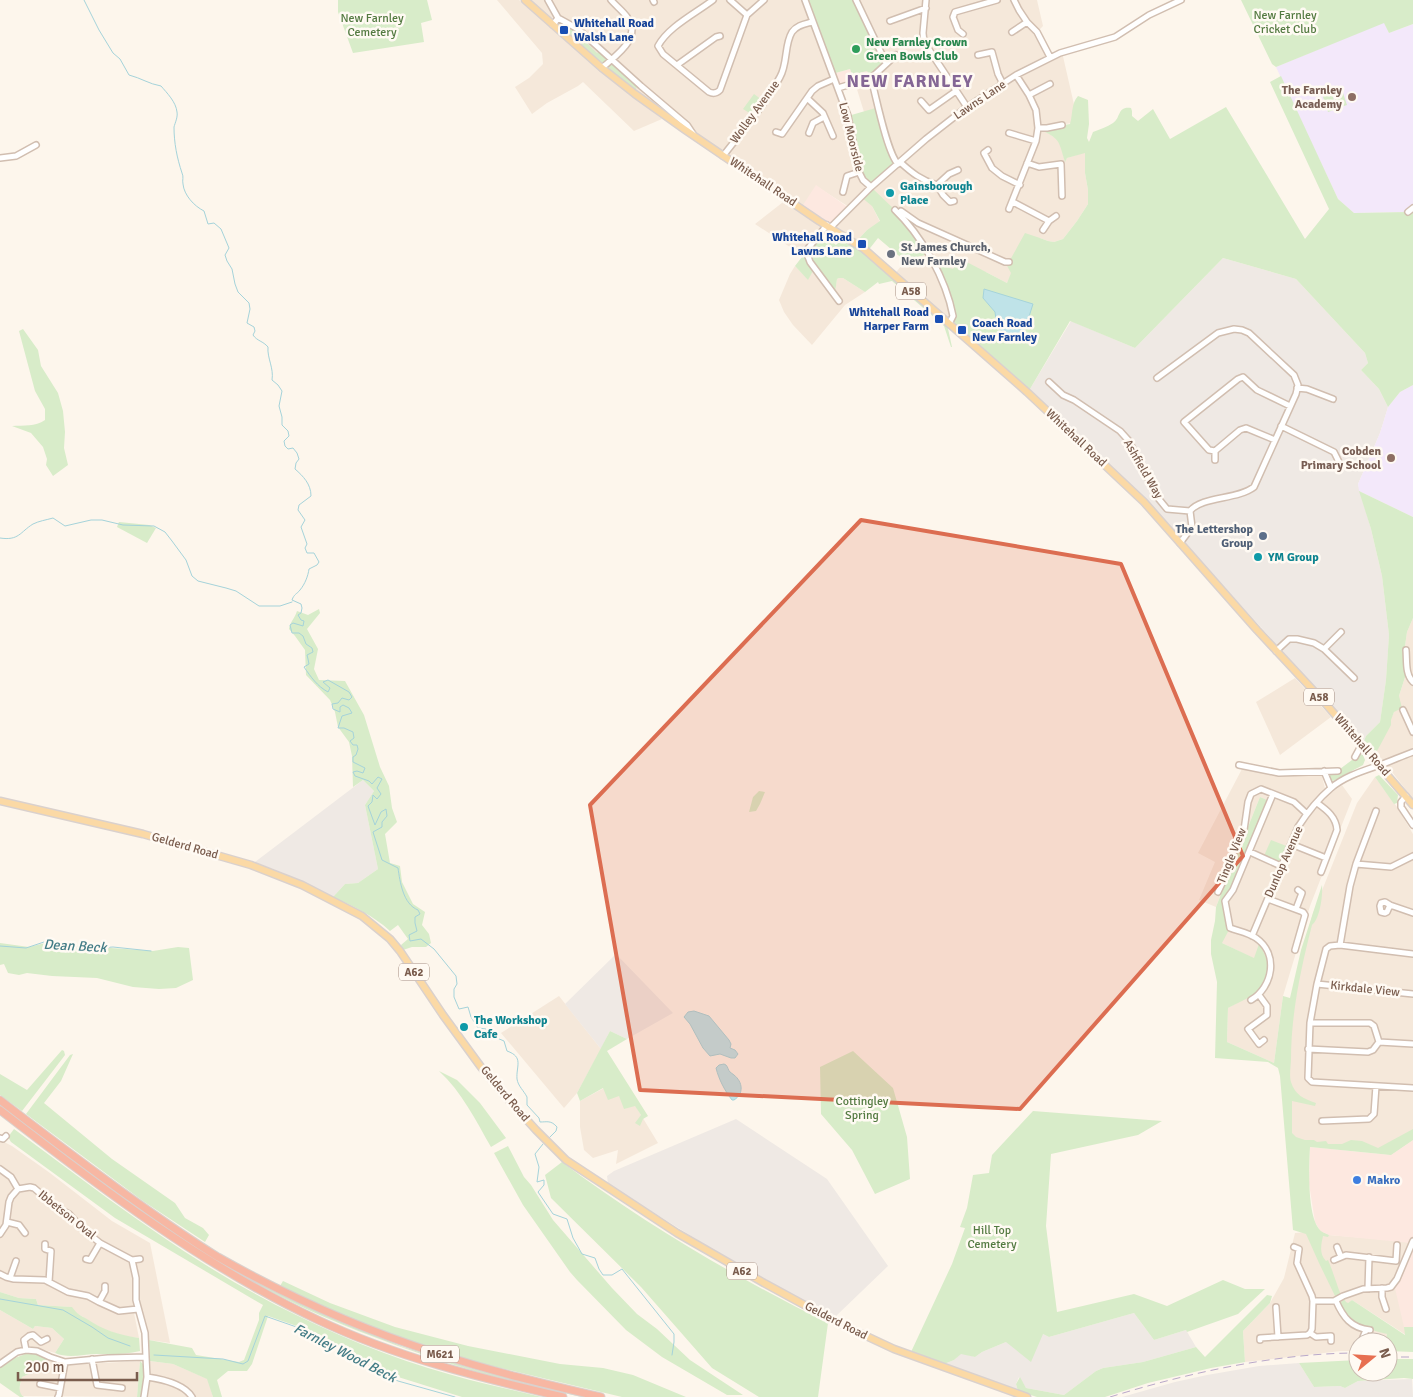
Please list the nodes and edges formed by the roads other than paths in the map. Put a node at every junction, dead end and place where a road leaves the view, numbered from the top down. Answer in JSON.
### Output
{"nodes":[{"id":1,"x":525,"y":0,"type":"edge"},
{"id":2,"x":548,"y":0,"type":"edge"},
{"id":3,"x":611,"y":0,"type":"edge"},
{"id":4,"x":714,"y":0,"type":"edge"},
{"id":5,"x":730,"y":0,"type":"edge"},
{"id":6,"x":764,"y":0,"type":"edge"},
{"id":7,"x":805,"y":0,"type":"edge"},
{"id":8,"x":856,"y":0,"type":"edge"},
{"id":9,"x":926,"y":0,"type":"edge"},
{"id":10,"x":997,"y":0,"type":"edge"},
{"id":11,"x":1014,"y":0,"type":"edge"},
{"id":12,"x":1181,"y":0,"type":"edge"},
{"id":13,"x":926,"y":8,"type":"junction"},
{"id":14,"x":747,"y":15,"type":"junction"},
{"id":15,"x":558,"y":18,"type":"junction"},
{"id":16,"x":890,"y":21,"type":"dead end"},
{"id":17,"x":812,"y":22,"type":"junction"},
{"id":18,"x":1027,"y":22,"type":"junction"},
{"id":19,"x":553,"y":25,"type":"junction"},
{"id":20,"x":1012,"y":32,"type":"dead end"},
{"id":21,"x":963,"y":34,"type":"dead end"},
{"id":22,"x":720,"y":36,"type":"dead end"},
{"id":23,"x":993,"y":46,"type":"dead end"},
{"id":24,"x":992,"y":52,"type":"junction"},
{"id":25,"x":896,"y":55,"type":"dead end"},
{"id":26,"x":978,"y":55,"type":"dead end"},
{"id":27,"x":1050,"y":57,"type":"junction"},
{"id":28,"x":612,"y":60,"type":"junction"},
{"id":29,"x":886,"y":63,"type":"junction"},
{"id":30,"x":677,"y":65,"type":"junction"},
{"id":31,"x":602,"y":68,"type":"junction"},
{"id":32,"x":1016,"y":75,"type":"junction"},
{"id":33,"x":871,"y":78,"type":"junction"},
{"id":34,"x":834,"y":79,"type":"junction"},
{"id":35,"x":1003,"y":84,"type":"junction"},
{"id":36,"x":641,"y":86,"type":"junction"},
{"id":37,"x":1049,"y":87,"type":"dead end"},
{"id":38,"x":838,"y":88,"type":"junction"},
{"id":39,"x":956,"y":91,"type":"junction"},
{"id":40,"x":635,"y":94,"type":"junction"},
{"id":41,"x":1029,"y":95,"type":"junction"},
{"id":42,"x":808,"y":99,"type":"junction"},
{"id":43,"x":921,"y":101,"type":"dead end"},
{"id":44,"x":967,"y":107,"type":"junction"},
{"id":45,"x":824,"y":117,"type":"junction"},
{"id":46,"x":1062,"y":125,"type":"dead end"},
{"id":47,"x":1038,"y":128,"type":"junction"},
{"id":48,"x":776,"y":132,"type":"dead end"},
{"id":49,"x":809,"y":133,"type":"dead end"},
{"id":50,"x":1008,"y":133,"type":"dead end"},
{"id":51,"x":695,"y":136,"type":"junction"},
{"id":52,"x":833,"y":136,"type":"dead end"},
{"id":53,"x":1036,"y":141,"type":"junction"},
{"id":54,"x":36,"y":145,"type":"dead end"},
{"id":55,"x":984,"y":152,"type":"dead end"},
{"id":56,"x":724,"y":156,"type":"junction"},
{"id":57,"x":0,"y":158,"type":"edge"},
{"id":58,"x":1027,"y":162,"type":"junction"},
{"id":59,"x":899,"y":163,"type":"junction"},
{"id":60,"x":958,"y":170,"type":"dead end"},
{"id":61,"x":859,"y":172,"type":"junction"},
{"id":62,"x":936,"y":185,"type":"junction"},
{"id":63,"x":1020,"y":185,"type":"junction"},
{"id":64,"x":870,"y":187,"type":"junction"},
{"id":65,"x":843,"y":192,"type":"dead end"},
{"id":66,"x":1062,"y":196,"type":"dead end"},
{"id":67,"x":954,"y":201,"type":"dead end"},
{"id":68,"x":1013,"y":202,"type":"junction"},
{"id":69,"x":1009,"y":209,"type":"dead end"},
{"id":70,"x":1056,"y":216,"type":"dead end"},
{"id":71,"x":1049,"y":221,"type":"junction"},
{"id":72,"x":829,"y":226,"type":"junction"},
{"id":73,"x":1043,"y":230,"type":"dead end"},
{"id":74,"x":1009,"y":262,"type":"dead end"},
{"id":75,"x":840,"y":300,"type":"dead end"},
{"id":76,"x":949,"y":324,"type":"junction"},
{"id":77,"x":1157,"y":378,"type":"dead end"},
{"id":78,"x":1050,"y":382,"type":"dead end"},
{"id":79,"x":1297,"y":388,"type":"junction"},
{"id":80,"x":1332,"y":399,"type":"dead end"},
{"id":81,"x":1290,"y":406,"type":"junction"},
{"id":82,"x":1281,"y":426,"type":"junction"},
{"id":83,"x":1275,"y":440,"type":"junction"},
{"id":84,"x":1215,"y":451,"type":"junction"},
{"id":85,"x":1215,"y":460,"type":"dead end"},
{"id":86,"x":1339,"y":462,"type":"dead end"},
{"id":87,"x":1190,"y":511,"type":"junction"},
{"id":88,"x":1180,"y":543,"type":"junction"},
{"id":89,"x":1341,"y":632,"type":"dead end"},
{"id":90,"x":1324,"y":649,"type":"junction"},
{"id":91,"x":1276,"y":650,"type":"junction"},
{"id":92,"x":1406,"y":650,"type":"dead end"},
{"id":93,"x":1354,"y":678,"type":"dead end"},
{"id":94,"x":1413,"y":682,"type":"edge"},
{"id":95,"x":1403,"y":710,"type":"dead end"},
{"id":96,"x":1413,"y":732,"type":"edge"},
{"id":97,"x":1361,"y":746,"type":"junction"},
{"id":98,"x":1413,"y":752,"type":"edge"},
{"id":99,"x":1355,"y":757,"type":"dead end"},
{"id":100,"x":1239,"y":765,"type":"dead end"},
{"id":101,"x":1379,"y":766,"type":"junction"},
{"id":102,"x":1324,"y":771,"type":"junction"},
{"id":103,"x":1338,"y":771,"type":"dead end"},
{"id":104,"x":1332,"y":788,"type":"junction"},
{"id":105,"x":1273,"y":794,"type":"junction"},
{"id":106,"x":1406,"y":796,"type":"junction"},
{"id":107,"x":0,"y":801,"type":"edge"},
{"id":108,"x":1317,"y":802,"type":"junction"},
{"id":109,"x":1413,"y":804,"type":"edge"},
{"id":110,"x":1376,"y":811,"type":"dead end"},
{"id":111,"x":1307,"y":814,"type":"junction"},
{"id":112,"x":1413,"y":825,"type":"edge"},
{"id":113,"x":1291,"y":844,"type":"junction"},
{"id":114,"x":1250,"y":852,"type":"junction"},
{"id":115,"x":1413,"y":856,"type":"edge"},
{"id":116,"x":1326,"y":858,"type":"junction"},
{"id":117,"x":1356,"y":864,"type":"junction"},
{"id":118,"x":1281,"y":866,"type":"junction"},
{"id":119,"x":1321,"y":872,"type":"dead end"},
{"id":120,"x":1218,"y":892,"type":"dead end"},
{"id":121,"x":1302,"y":892,"type":"dead end"},
{"id":122,"x":1268,"y":899,"type":"junction"},
{"id":123,"x":1390,"y":905,"type":"dead end"},
{"id":124,"x":1296,"y":909,"type":"junction"},
{"id":125,"x":1413,"y":913,"type":"edge"},
{"id":126,"x":1252,"y":936,"type":"junction"},
{"id":127,"x":1340,"y":945,"type":"junction"},
{"id":128,"x":1295,"y":950,"type":"dead end"},
{"id":129,"x":1413,"y":954,"type":"edge"},
{"id":130,"x":1317,"y":984,"type":"junction"},
{"id":131,"x":1259,"y":994,"type":"junction"},
{"id":132,"x":1413,"y":994,"type":"edge"},
{"id":133,"x":1251,"y":1000,"type":"dead end"},
{"id":134,"x":1310,"y":1023,"type":"junction"},
{"id":135,"x":1264,"y":1040,"type":"dead end"},
{"id":136,"x":1379,"y":1042,"type":"junction"},
{"id":137,"x":1413,"y":1044,"type":"edge"},
{"id":138,"x":1308,"y":1049,"type":"junction"},
{"id":139,"x":1376,"y":1086,"type":"junction"},
{"id":140,"x":1413,"y":1088,"type":"edge"},
{"id":141,"x":0,"y":1100,"type":"edge"},
{"id":142,"x":0,"y":1110,"type":"edge"},
{"id":143,"x":1322,"y":1121,"type":"dead end"},
{"id":144,"x":6,"y":1136,"type":"dead end"},
{"id":145,"x":0,"y":1138,"type":"edge"},
{"id":146,"x":0,"y":1169,"type":"edge"},
{"id":147,"x":18,"y":1189,"type":"junction"},
{"id":148,"x":7,"y":1222,"type":"junction"},
{"id":149,"x":25,"y":1233,"type":"dead end"},
{"id":150,"x":0,"y":1234,"type":"edge"},
{"id":151,"x":1413,"y":1241,"type":"edge"},
{"id":152,"x":100,"y":1243,"type":"junction"},
{"id":153,"x":45,"y":1244,"type":"dead end"},
{"id":154,"x":1397,"y":1245,"type":"dead end"},
{"id":155,"x":1294,"y":1247,"type":"dead end"},
{"id":156,"x":1337,"y":1247,"type":"dead end"},
{"id":157,"x":1340,"y":1257,"type":"junction"},
{"id":158,"x":1369,"y":1257,"type":"junction"},
{"id":159,"x":86,"y":1259,"type":"dead end"},
{"id":160,"x":140,"y":1259,"type":"dead end"},
{"id":161,"x":16,"y":1260,"type":"dead end"},
{"id":162,"x":132,"y":1260,"type":"junction"},
{"id":163,"x":1334,"y":1260,"type":"dead end"},
{"id":164,"x":1299,"y":1266,"type":"junction"},
{"id":165,"x":1293,"y":1270,"type":"dead end"},
{"id":166,"x":0,"y":1274,"type":"edge"},
{"id":167,"x":10,"y":1278,"type":"junction"},
{"id":168,"x":49,"y":1282,"type":"junction"},
{"id":169,"x":105,"y":1286,"type":"dead end"},
{"id":170,"x":1368,"y":1288,"type":"junction"},
{"id":171,"x":1382,"y":1288,"type":"junction"},
{"id":172,"x":1313,"y":1301,"type":"junction"},
{"id":173,"x":1336,"y":1301,"type":"junction"},
{"id":174,"x":99,"y":1302,"type":"junction"},
{"id":175,"x":1276,"y":1307,"type":"dead end"},
{"id":176,"x":138,"y":1309,"type":"junction"},
{"id":177,"x":1386,"y":1309,"type":"dead end"},
{"id":178,"x":1367,"y":1332,"type":"edge"},
{"id":179,"x":1310,"y":1333,"type":"junction"},
{"id":180,"x":18,"y":1337,"type":"dead end"},
{"id":181,"x":1278,"y":1337,"type":"junction"},
{"id":182,"x":47,"y":1339,"type":"dead end"},
{"id":183,"x":24,"y":1340,"type":"junction"},
{"id":184,"x":1260,"y":1340,"type":"dead end"},
{"id":185,"x":1331,"y":1341,"type":"dead end"},
{"id":186,"x":26,"y":1350,"type":"junction"},
{"id":187,"x":146,"y":1357,"type":"junction"},
{"id":188,"x":92,"y":1359,"type":"junction"},
{"id":189,"x":64,"y":1362,"type":"junction"},
{"id":190,"x":0,"y":1364,"type":"edge"},
{"id":191,"x":146,"y":1377,"type":"junction"},
{"id":192,"x":40,"y":1384,"type":"dead end"},
{"id":193,"x":97,"y":1385,"type":"junction"},
{"id":194,"x":60,"y":1388,"type":"junction"},
{"id":195,"x":122,"y":1388,"type":"dead end"},
{"id":196,"x":98,"y":1392,"type":"dead end"},
{"id":197,"x":58,"y":1397,"type":"edge"},
{"id":198,"x":144,"y":1397,"type":"edge"},
{"id":199,"x":192,"y":1397,"type":"edge"},
{"id":200,"x":563,"y":1397,"type":"edge"},
{"id":201,"x":601,"y":1397,"type":"edge"},
{"id":202,"x":1027,"y":1397,"type":"edge"}],
"edges":[{"from":1,"to":19,"type":"main road","name":"Whitehall Road","number":"A58"},
{"from":2,"to":15,"type":"street"},
{"from":3,"to":28,"type":"street"},
{"from":4,"to":30,"type":"street"},
{"from":5,"to":14,"type":"street"},
{"from":6,"to":14,"type":"street"},
{"from":7,"to":17,"type":"street","name":"Low Moorside"},
{"from":8,"to":29,"type":"street"},
{"from":9,"to":13,"type":"street"},
{"from":10,"to":21,"type":"street"},
{"from":11,"to":18,"type":"street"},
{"from":12,"to":27,"type":"street","name":"Lawns Lane"},
{"from":13,"to":16,"type":"street"},
{"from":13,"to":39,"type":"street"},
{"from":14,"to":30,"type":"street"},
{"from":15,"to":19,"type":"street"},
{"from":15,"to":28,"type":"street","name":"Whitehall Road"},
{"from":17,"to":34,"type":"street","name":"Low Moorside"},
{"from":17,"to":56,"type":"street","name":"Wolley Avenue"},
{"from":18,"to":20,"type":"street"},
{"from":18,"to":27,"type":"street"},
{"from":19,"to":31,"type":"main road","name":"Whitehall Road","number":"A58"},
{"from":22,"to":30,"type":"street"},
{"from":23,"to":24,"type":"street"},
{"from":24,"to":26,"type":"street"},
{"from":24,"to":35,"type":"street"},
{"from":25,"to":29,"type":"street"},
{"from":27,"to":32,"type":"street","name":"Lawns Lane"},
{"from":28,"to":31,"type":"street"},
{"from":28,"to":36,"type":"street","name":"Whitehall Road"},
{"from":29,"to":33,"type":"street"},
{"from":31,"to":40,"type":"main road","name":"Whitehall Road","number":"A58"},
{"from":32,"to":35,"type":"street","name":"Lawns Lane"},
{"from":32,"to":41,"type":"street"},
{"from":33,"to":38,"type":"street"},
{"from":33,"to":59,"type":"street"},
{"from":34,"to":38,"type":"street","name":"Low Moorside"},
{"from":34,"to":42,"type":"street"},
{"from":35,"to":44,"type":"street","name":"Lawns Lane"},
{"from":36,"to":40,"type":"street"},
{"from":36,"to":51,"type":"street","name":"Whitehall Road"},
{"from":37,"to":41,"type":"street"},
{"from":38,"to":61,"type":"street","name":"Low Moorside"},
{"from":39,"to":43,"type":"street"},
{"from":39,"to":44,"type":"street"},
{"from":40,"to":51,"type":"main road","name":"Whitehall Road","number":"A58"},
{"from":41,"to":47,"type":"street"},
{"from":42,"to":45,"type":"street"},
{"from":42,"to":48,"type":"street"},
{"from":44,"to":59,"type":"street","name":"Lawns Lane"},
{"from":45,"to":49,"type":"street"},
{"from":45,"to":52,"type":"street"},
{"from":46,"to":47,"type":"street"},
{"from":47,"to":53,"type":"street"},
{"from":50,"to":53,"type":"street"},
{"from":51,"to":56,"type":"main road","name":"Whitehall Road","number":"A58"},
{"from":53,"to":58,"type":"street"},
{"from":54,"to":57,"type":"street"},
{"from":55,"to":63,"type":"street"},
{"from":56,"to":72,"type":"main road","name":"Whitehall Road","number":"A58"},
{"from":58,"to":63,"type":"street"},
{"from":58,"to":66,"type":"street"},
{"from":59,"to":62,"type":"street"},
{"from":59,"to":64,"type":"street","name":"Lawns Lane"},
{"from":60,"to":62,"type":"street"},
{"from":61,"to":64,"type":"street","name":"Low Moorside"},
{"from":61,"to":65,"type":"street"},
{"from":62,"to":67,"type":"street"},
{"from":63,"to":68,"type":"street"},
{"from":64,"to":72,"type":"street","name":"Lawns Lane"},
{"from":68,"to":69,"type":"street"},
{"from":68,"to":71,"type":"street"},
{"from":70,"to":71,"type":"street"},
{"from":71,"to":73,"type":"street"},
{"from":72,"to":75,"type":"street","name":"Lawns Lane"},
{"from":72,"to":76,"type":"main road","name":"Whitehall Road","number":"A58"},
{"from":74,"to":76,"type":"street"},
{"from":76,"to":88,"type":"main road","name":"Whitehall Road","number":"A58"},
{"from":77,"to":79,"type":"street"},
{"from":78,"to":87,"type":"street","name":"Ashfield Way"},
{"from":79,"to":80,"type":"street"},
{"from":79,"to":81,"type":"street"},
{"from":81,"to":82,"type":"street"},
{"from":81,"to":84,"type":"street"},
{"from":82,"to":83,"type":"street"},
{"from":82,"to":86,"type":"street"},
{"from":83,"to":84,"type":"street"},
{"from":83,"to":87,"type":"street"},
{"from":84,"to":85,"type":"street"},
{"from":87,"to":88,"type":"street"},
{"from":88,"to":91,"type":"main road","name":"Whitehall Road","number":"A58"},
{"from":89,"to":90,"type":"street"},
{"from":90,"to":91,"type":"street"},
{"from":90,"to":93,"type":"street"},
{"from":91,"to":97,"type":"main road","name":"Whitehall Road","number":"A58"},
{"from":92,"to":94,"type":"street"},
{"from":95,"to":96,"type":"street"},
{"from":97,"to":99,"type":"street"},
{"from":97,"to":101,"type":"main road","name":"Whitehall Road","number":"A58"},
{"from":98,"to":101,"type":"street","name":"Dunlop Avenue"},
{"from":100,"to":102,"type":"street"},
{"from":101,"to":104,"type":"street","name":"Dunlop Avenue"},
{"from":101,"to":106,"type":"main road","name":"Whitehall Road","number":"A58"},
{"from":102,"to":103,"type":"street"},
{"from":102,"to":104,"type":"street"},
{"from":104,"to":108,"type":"street","name":"Dunlop Avenue"},
{"from":105,"to":111,"type":"street","name":"Tingle View"},
{"from":105,"to":114,"type":"street"},
{"from":105,"to":120,"type":"street","name":"Tingle View"},
{"from":106,"to":109,"type":"main road","name":"Whitehall Road","number":"A58"},
{"from":106,"to":112,"type":"street"},
{"from":107,"to":202,"type":"main road","name":"Gelderd Road","number":"A62"},
{"from":108,"to":111,"type":"street","name":"Dunlop Avenue"},
{"from":108,"to":116,"type":"street"},
{"from":110,"to":117,"type":"street"},
{"from":111,"to":113,"type":"street","name":"Dunlop Avenue"},
{"from":113,"to":116,"type":"street"},
{"from":113,"to":118,"type":"street","name":"Dunlop Avenue"},
{"from":114,"to":118,"type":"street"},
{"from":114,"to":126,"type":"street"},
{"from":115,"to":117,"type":"street"},
{"from":116,"to":119,"type":"street"},
{"from":117,"to":127,"type":"street"},
{"from":118,"to":122,"type":"street","name":"Dunlop Avenue"},
{"from":121,"to":124,"type":"street"},
{"from":122,"to":124,"type":"street"},
{"from":122,"to":126,"type":"street","name":"Dunlop Avenue"},
{"from":123,"to":125,"type":"street"},
{"from":124,"to":128,"type":"street"},
{"from":126,"to":131,"type":"street"},
{"from":127,"to":129,"type":"street"},
{"from":127,"to":130,"type":"street"},
{"from":130,"to":132,"type":"street","name":"Kirkdale View"},
{"from":130,"to":134,"type":"street"},
{"from":131,"to":133,"type":"street"},
{"from":131,"to":135,"type":"street"},
{"from":134,"to":136,"type":"street"},
{"from":134,"to":138,"type":"street"},
{"from":136,"to":137,"type":"street"},
{"from":136,"to":138,"type":"street"},
{"from":138,"to":139,"type":"street"},
{"from":139,"to":140,"type":"street"},
{"from":139,"to":143,"type":"street"},
{"from":141,"to":201,"type":"highway","number":"M621"},
{"from":142,"to":200,"type":"highway","number":"M621"},
{"from":144,"to":145,"type":"street"},
{"from":146,"to":147,"type":"street"},
{"from":147,"to":148,"type":"street"},
{"from":147,"to":152,"type":"street","name":"Ibbetson Oval"},
{"from":148,"to":149,"type":"street"},
{"from":148,"to":150,"type":"street"},
{"from":151,"to":171,"type":"street"},
{"from":152,"to":159,"type":"street"},
{"from":152,"to":162,"type":"street","name":"Ibbetson Oval"},
{"from":153,"to":168,"type":"street"},
{"from":154,"to":158,"type":"street"},
{"from":155,"to":164,"type":"street"},
{"from":156,"to":157,"type":"street"},
{"from":157,"to":158,"type":"street"},
{"from":157,"to":163,"type":"street"},
{"from":158,"to":170,"type":"street"},
{"from":160,"to":162,"type":"street"},
{"from":161,"to":167,"type":"street"},
{"from":162,"to":176,"type":"street"},
{"from":164,"to":165,"type":"street"},
{"from":164,"to":172,"type":"street"},
{"from":166,"to":167,"type":"street"},
{"from":167,"to":168,"type":"street"},
{"from":168,"to":174,"type":"street"},
{"from":169,"to":174,"type":"street"},
{"from":170,"to":171,"type":"street"},
{"from":170,"to":173,"type":"street"},
{"from":171,"to":177,"type":"street"},
{"from":172,"to":173,"type":"street"},
{"from":172,"to":179,"type":"street"},
{"from":173,"to":178,"type":"street"},
{"from":174,"to":176,"type":"street"},
{"from":175,"to":181,"type":"street"},
{"from":176,"to":187,"type":"street"},
{"from":179,"to":181,"type":"street"},
{"from":179,"to":185,"type":"street"},
{"from":180,"to":183,"type":"street"},
{"from":181,"to":184,"type":"street"},
{"from":182,"to":183,"type":"street"},
{"from":183,"to":186,"type":"street"},
{"from":186,"to":189,"type":"street"},
{"from":186,"to":190,"type":"street"},
{"from":187,"to":188,"type":"street"},
{"from":187,"to":191,"type":"street"},
{"from":188,"to":189,"type":"street"},
{"from":188,"to":193,"type":"street"},
{"from":189,"to":194,"type":"street"},
{"from":191,"to":198,"type":"street"},
{"from":191,"to":199,"type":"street"},
{"from":192,"to":194,"type":"street"},
{"from":193,"to":195,"type":"street"},
{"from":193,"to":196,"type":"street"},
{"from":194,"to":197,"type":"street"}]}
